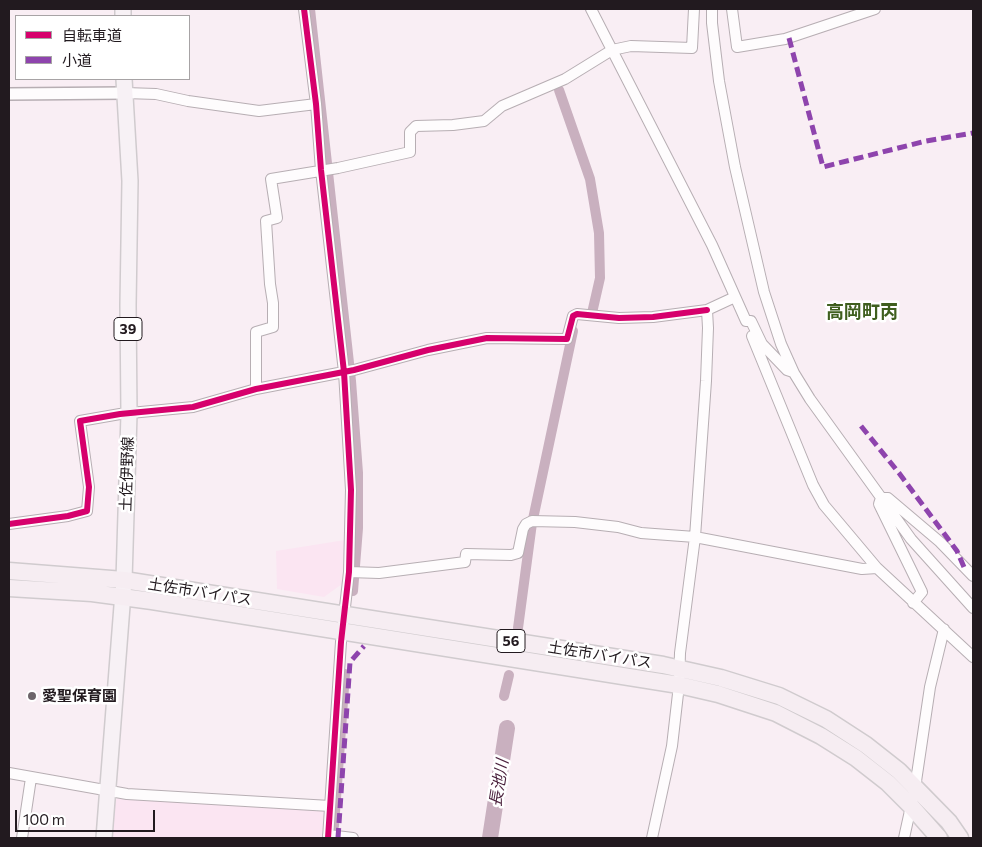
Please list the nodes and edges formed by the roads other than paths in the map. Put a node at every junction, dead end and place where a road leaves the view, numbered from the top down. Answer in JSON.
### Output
{"nodes":[{"id":1,"x":304,"y":9,"type":"edge"},
{"id":2,"x":591,"y":9,"type":"edge"},
{"id":3,"x":694,"y":9,"type":"edge"},
{"id":4,"x":712,"y":9,"type":"edge"},
{"id":5,"x":732,"y":9,"type":"edge"},
{"id":6,"x":875,"y":9,"type":"edge"},
{"id":7,"x":612,"y":50,"type":"junction"},
{"id":8,"x":125,"y":86,"type":"edge"},
{"id":9,"x":9,"y":94,"type":"edge"},
{"id":10,"x":316,"y":104,"type":"junction"},
{"id":11,"x":325,"y":169,"type":"junction"},
{"id":12,"x":735,"y":297,"type":"junction"},
{"id":13,"x":708,"y":310,"type":"junction"},
{"id":14,"x":746,"y":321,"type":"junction"},
{"id":15,"x":348,"y":371,"type":"junction"},
{"id":16,"x":794,"y":373,"type":"junction"},
{"id":17,"x":256,"y":389,"type":"junction"},
{"id":18,"x":129,"y":414,"type":"junction"},
{"id":19,"x":881,"y":498,"type":"junction"},
{"id":20,"x":9,"y":524,"type":"edge"},
{"id":21,"x":695,"y":537,"type":"junction"},
{"id":22,"x":877,"y":568,"type":"junction"},
{"id":23,"x":9,"y":571,"type":"edge"},
{"id":24,"x":353,"y":572,"type":"junction"},
{"id":25,"x":973,"y":576,"type":"edge"},
{"id":26,"x":124,"y":580,"type":"junction"},
{"id":27,"x":9,"y":588,"type":"edge"},
{"id":28,"x":123,"y":597,"type":"junction"},
{"id":29,"x":913,"y":603,"type":"junction"},
{"id":30,"x":973,"y":608,"type":"edge"},
{"id":31,"x":343,"y":623,"type":"junction"},
{"id":32,"x":944,"y":629,"type":"junction"},
{"id":33,"x":973,"y":658,"type":"edge"},
{"id":34,"x":679,"y":676,"type":"junction"},
{"id":35,"x":9,"y":773,"type":"edge"},
{"id":36,"x":31,"y":778,"type":"junction"},
{"id":37,"x":915,"y":788,"type":"junction"},
{"id":38,"x":108,"y":791,"type":"junction"},
{"id":39,"x":910,"y":805,"type":"junction"},
{"id":40,"x":330,"y":806,"type":"junction"},
{"id":41,"x":328,"y":837,"type":"edge"},
{"id":42,"x":22,"y":838,"type":"edge"},
{"id":43,"x":104,"y":838,"type":"edge"},
{"id":44,"x":352,"y":838,"type":"edge"},
{"id":45,"x":652,"y":838,"type":"edge"},
{"id":46,"x":904,"y":838,"type":"edge"},
{"id":47,"x":939,"y":838,"type":"edge"},
{"id":48,"x":960,"y":838,"type":"edge"}],
"edges":[{"from":1,"to":10,"type":"street"},
{"from":2,"to":7,"type":"street"},
{"from":3,"to":7,"type":"street"},
{"from":4,"to":16,"type":"street"},
{"from":5,"to":6,"type":"street"},
{"from":7,"to":11,"type":"street"},
{"from":7,"to":12,"type":"street"},
{"from":8,"to":9,"type":"street"},
{"from":8,"to":10,"type":"street"},
{"from":8,"to":18,"type":"main road","name":"土佐伊野線","number":"39"},
{"from":10,"to":11,"type":"street"},
{"from":11,"to":15,"type":"street"},
{"from":11,"to":17,"type":"street"},
{"from":12,"to":13,"type":"street"},
{"from":12,"to":14,"type":"street"},
{"from":13,"to":15,"type":"street"},
{"from":13,"to":21,"type":"street"},
{"from":14,"to":16,"type":"street"},
{"from":14,"to":22,"type":"street"},
{"from":15,"to":17,"type":"street"},
{"from":15,"to":24,"type":"street"},
{"from":16,"to":19,"type":"street"},
{"from":17,"to":18,"type":"street"},
{"from":18,"to":20,"type":"street"},
{"from":18,"to":26,"type":"main road","name":"土佐伊野線","number":"39"},
{"from":19,"to":25,"type":"street"},
{"from":19,"to":29,"type":"street"},
{"from":19,"to":30,"type":"street"},
{"from":21,"to":22,"type":"street"},
{"from":21,"to":24,"type":"street"},
{"from":21,"to":34,"type":"street"},
{"from":22,"to":29,"type":"street"},
{"from":23,"to":26,"type":"highway","name":"土佐市バイパス","number":"56"},
{"from":24,"to":31,"type":"street"},
{"from":26,"to":28,"type":"main road","name":"土佐伊野線","number":"39"},
{"from":26,"to":31,"type":"highway","name":"土佐市バイパス","number":"56"},
{"from":27,"to":28,"type":"highway","name":"土佐市バイパス","number":"56"},
{"from":28,"to":31,"type":"highway","name":"土佐市バイパス","number":"56"},
{"from":28,"to":38,"type":"main road","name":"土佐伊野線","number":"39"},
{"from":29,"to":32,"type":"street"},
{"from":31,"to":34,"type":"highway","name":"土佐市バイパス","number":"56"},
{"from":31,"to":40,"type":"street"},
{"from":32,"to":33,"type":"street"},
{"from":32,"to":37,"type":"street"},
{"from":34,"to":37,"type":"highway","name":"土佐市バイパス","number":"56"},
{"from":34,"to":39,"type":"highway","name":"土佐市バイパス","number":"56"},
{"from":34,"to":45,"type":"street"},
{"from":35,"to":36,"type":"street"},
{"from":36,"to":38,"type":"street"},
{"from":36,"to":42,"type":"street"},
{"from":37,"to":39,"type":"street"},
{"from":37,"to":48,"type":"highway","name":"土佐市バイパス","number":"56"},
{"from":38,"to":40,"type":"street"},
{"from":38,"to":43,"type":"main road","name":"土佐伊野線","number":"39"},
{"from":39,"to":46,"type":"street"},
{"from":39,"to":47,"type":"highway","name":"土佐市バイパス","number":"56"},
{"from":40,"to":41,"type":"street"},
{"from":41,"to":44,"type":"street"}]}
